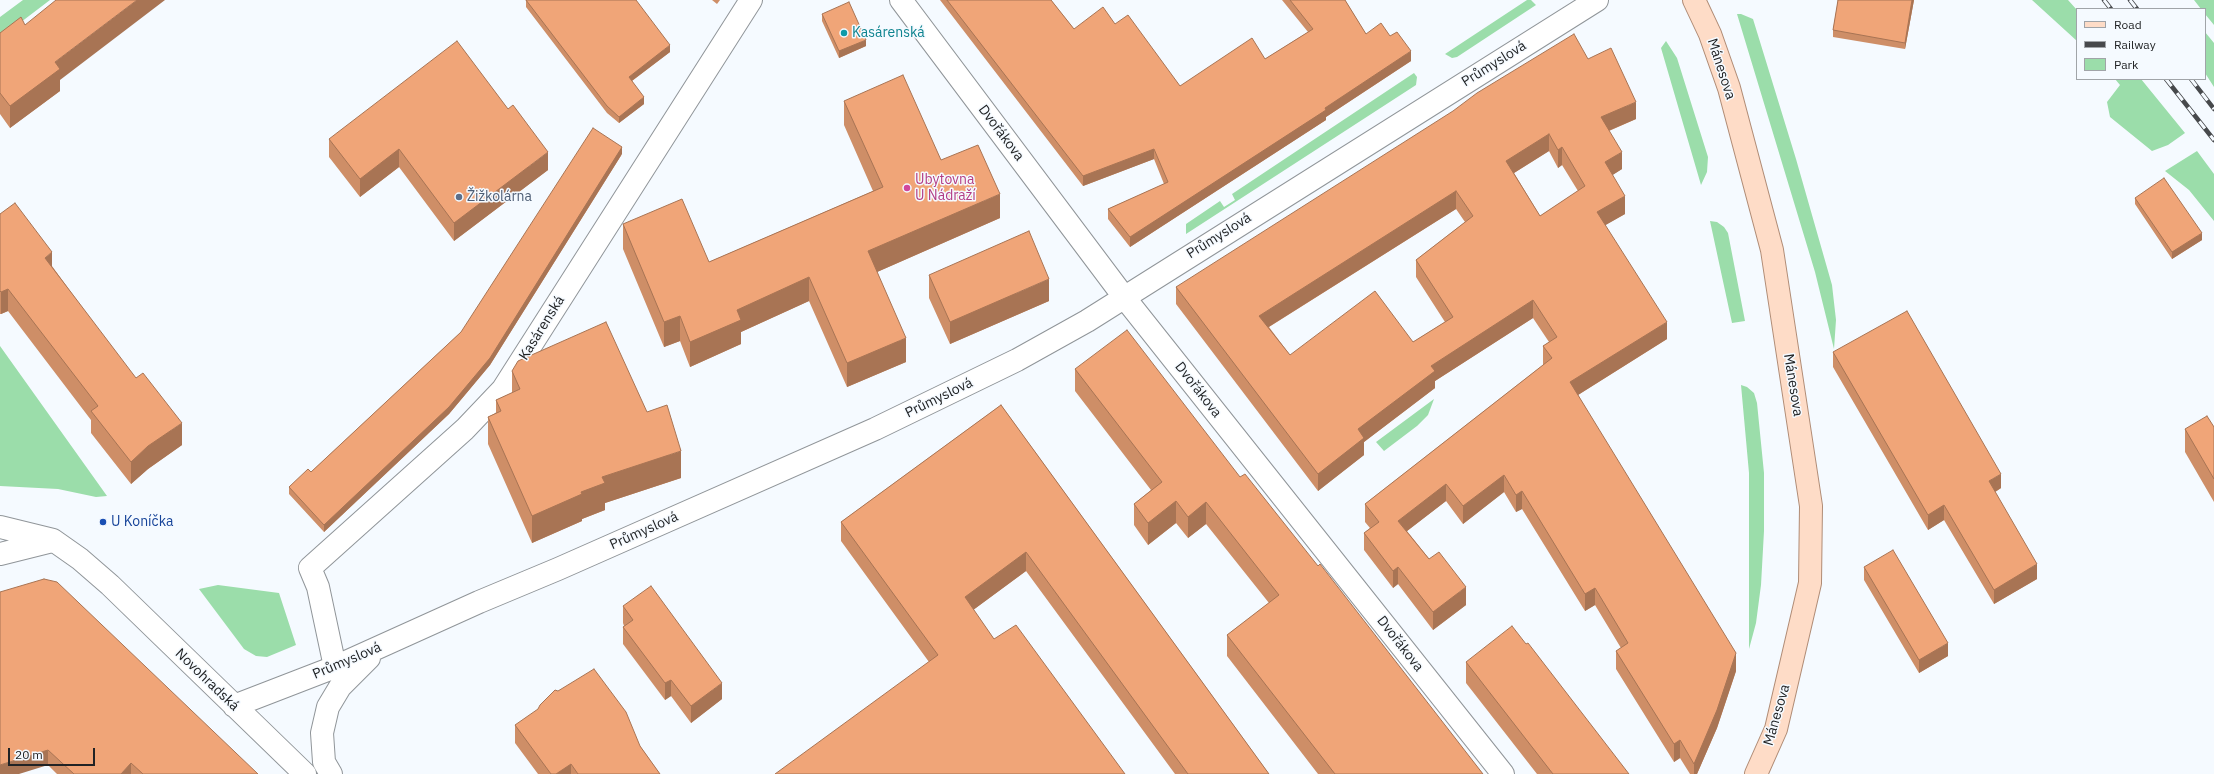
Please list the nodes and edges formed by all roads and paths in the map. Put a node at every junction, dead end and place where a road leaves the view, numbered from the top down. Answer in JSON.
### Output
{"nodes":[{"id":1,"x":751,"y":0,"type":"edge"},
{"id":2,"x":901,"y":0,"type":"edge"},
{"id":3,"x":1597,"y":0,"type":"edge"},
{"id":4,"x":1694,"y":0,"type":"edge"},
{"id":5,"x":1124,"y":296,"type":"junction"},
{"id":6,"x":0,"y":527,"type":"edge"},
{"id":7,"x":53,"y":540,"type":"junction"},
{"id":8,"x":0,"y":554,"type":"edge"},
{"id":9,"x":391,"y":642,"type":"junction"},
{"id":10,"x":335,"y":667,"type":"junction"},
{"id":11,"x":234,"y":706,"type":"junction"},
{"id":12,"x":305,"y":774,"type":"edge"},
{"id":13,"x":331,"y":774,"type":"edge"},
{"id":14,"x":1503,"y":774,"type":"edge"},
{"id":15,"x":1756,"y":774,"type":"edge"}],
"edges":[{"from":1,"to":10,"type":"street","name":"Kasárenská"},
{"from":2,"to":5,"type":"street","name":"Dvořákova"},
{"from":3,"to":5,"type":"street","name":"Průmyslová"},
{"from":4,"to":15,"type":"main road","name":"Mánesova"},
{"from":5,"to":9,"type":"street","name":"Průmyslová"},
{"from":5,"to":14,"type":"street","name":"Dvořákova"},
{"from":6,"to":7,"type":"street"},
{"from":7,"to":8,"type":"street"},
{"from":7,"to":11,"type":"street","name":"Novohradská"},
{"from":9,"to":10,"type":"street","name":"Průmyslová"},
{"from":9,"to":13,"type":"street"},
{"from":10,"to":11,"type":"street","name":"Průmyslová"},
{"from":11,"to":12,"type":"street","name":"Novohradská"}]}
